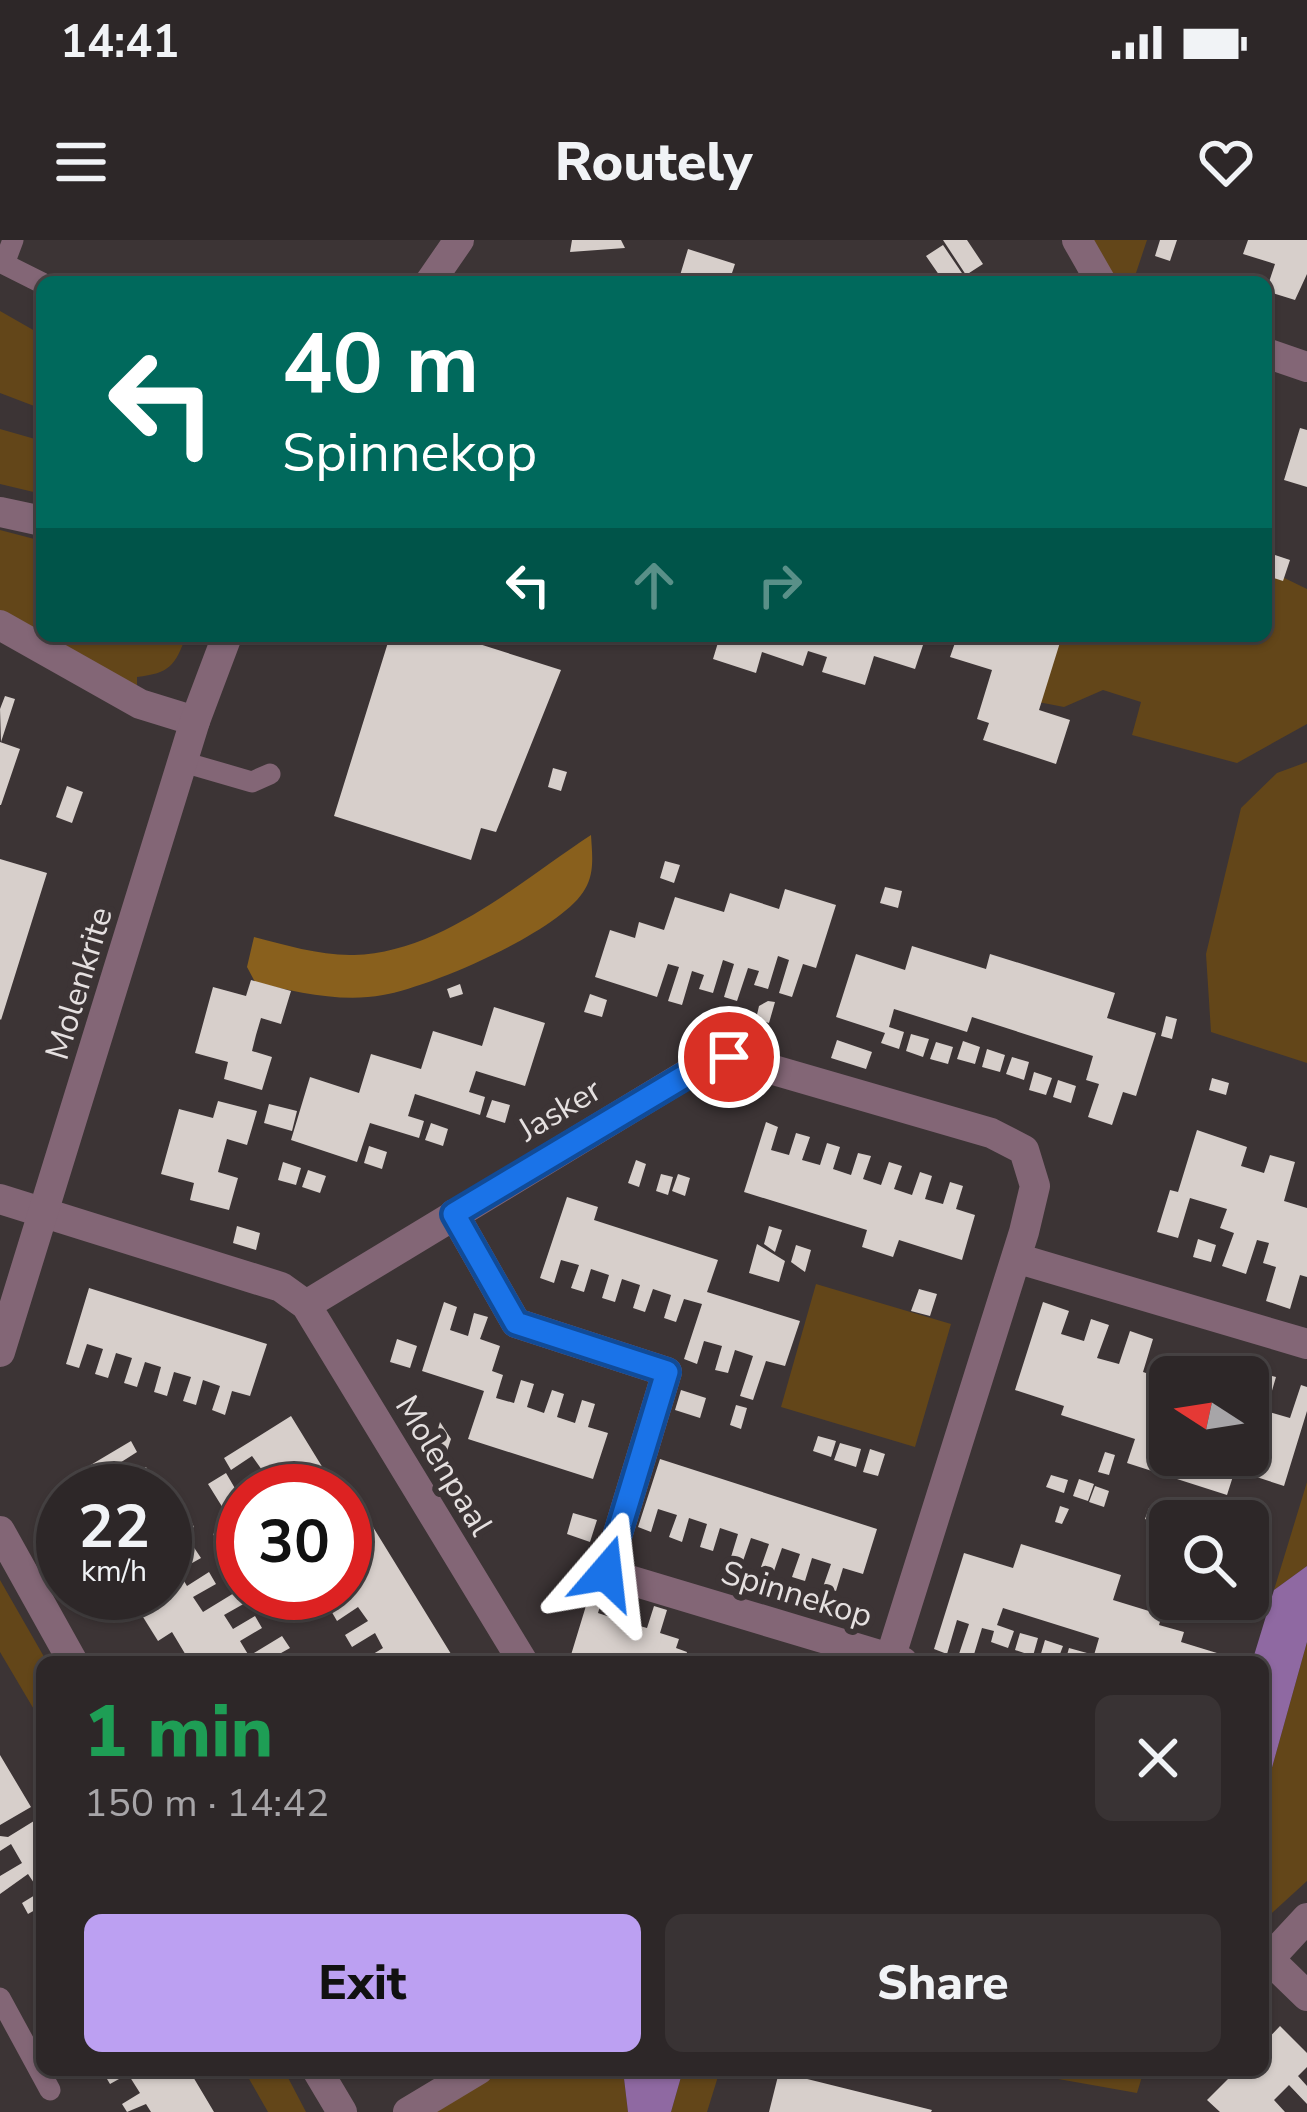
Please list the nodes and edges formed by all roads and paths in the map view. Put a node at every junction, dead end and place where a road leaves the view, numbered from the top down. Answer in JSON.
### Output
{"nodes":[{"id":1,"x":13,"y":240,"type":"edge"},
{"id":2,"x":458,"y":240,"type":"edge"},
{"id":3,"x":1077,"y":240,"type":"edge"},
{"id":4,"x":434,"y":276,"type":"edge"},
{"id":5,"x":1098,"y":276,"type":"edge"},
{"id":6,"x":36,"y":280,"type":"edge"},
{"id":7,"x":1272,"y":355,"type":"edge"},
{"id":8,"x":1307,"y":367,"type":"edge"},
{"id":9,"x":0,"y":512,"type":"edge"},
{"id":10,"x":36,"y":520,"type":"edge"},
{"id":11,"x":0,"y":626,"type":"edge"},
{"id":12,"x":225,"y":642,"type":"edge"},
{"id":13,"x":195,"y":721,"type":"junction"},
{"id":14,"x":183,"y":762,"type":"junction"},
{"id":15,"x":270,"y":774,"type":"dead end"},
{"id":16,"x":0,"y":1199,"type":"edge"},
{"id":17,"x":46,"y":1212,"type":"junction"},
{"id":18,"x":454,"y":1214,"type":"junction"},
{"id":19,"x":1016,"y":1258,"type":"junction"},
{"id":20,"x":306,"y":1305,"type":"junction"},
{"id":21,"x":1307,"y":1344,"type":"edge"},
{"id":22,"x":0,"y":1352,"type":"edge"},
{"id":23,"x":0,"y":1531,"type":"edge"},
{"id":24,"x":70,"y":1656,"type":"edge"},
{"id":25,"x":520,"y":1656,"type":"edge"},
{"id":26,"x":878,"y":1656,"type":"edge"},
{"id":27,"x":896,"y":1656,"type":"edge"},
{"id":28,"x":1307,"y":1918,"type":"edge"},
{"id":29,"x":1269,"y":1956,"type":"edge"},
{"id":30,"x":1269,"y":1962,"type":"edge"},
{"id":31,"x":1307,"y":1996,"type":"edge"},
{"id":32,"x":0,"y":1998,"type":"edge"},
{"id":33,"x":36,"y":2064,"type":"edge"},
{"id":34,"x":42,"y":2076,"type":"edge"},
{"id":35,"x":321,"y":2076,"type":"edge"},
{"id":36,"x":468,"y":2076,"type":"edge"},
{"id":37,"x":50,"y":2090,"type":"dead end"},
{"id":38,"x":343,"y":2112,"type":"edge"},
{"id":39,"x":409,"y":2112,"type":"edge"}],
"edges":[{"from":1,"to":6,"type":"lane"},
{"from":2,"to":4,"type":"street"},
{"from":3,"to":5,"type":"street"},
{"from":7,"to":8,"type":"street"},
{"from":9,"to":10,"type":"street"},
{"from":11,"to":13,"type":"street"},
{"from":12,"to":13,"type":"street","name":"Molenkrite"},
{"from":13,"to":14,"type":"street","name":"Molenkrite"},
{"from":14,"to":15,"type":"lane"},
{"from":14,"to":17,"type":"street","name":"Molenkrite"},
{"from":16,"to":17,"type":"street"},
{"from":17,"to":20,"type":"street"},
{"from":17,"to":22,"type":"street","name":"Molenkrite"},
{"from":18,"to":19,"type":"street","name":"Jasker"},
{"from":18,"to":20,"type":"street","name":"Jasker"},
{"from":18,"to":26,"type":"street","name":"Spinnekop"},
{"from":19,"to":21,"type":"street"},
{"from":19,"to":27,"type":"street","name":"Jasker"},
{"from":20,"to":25,"type":"street","name":"Molenpaal"},
{"from":23,"to":24,"type":"street"},
{"from":28,"to":29,"type":"street"},
{"from":30,"to":31,"type":"street"},
{"from":32,"to":33,"type":"lane"},
{"from":34,"to":37,"type":"lane"},
{"from":35,"to":38,"type":"street"},
{"from":36,"to":39,"type":"street"}]}
